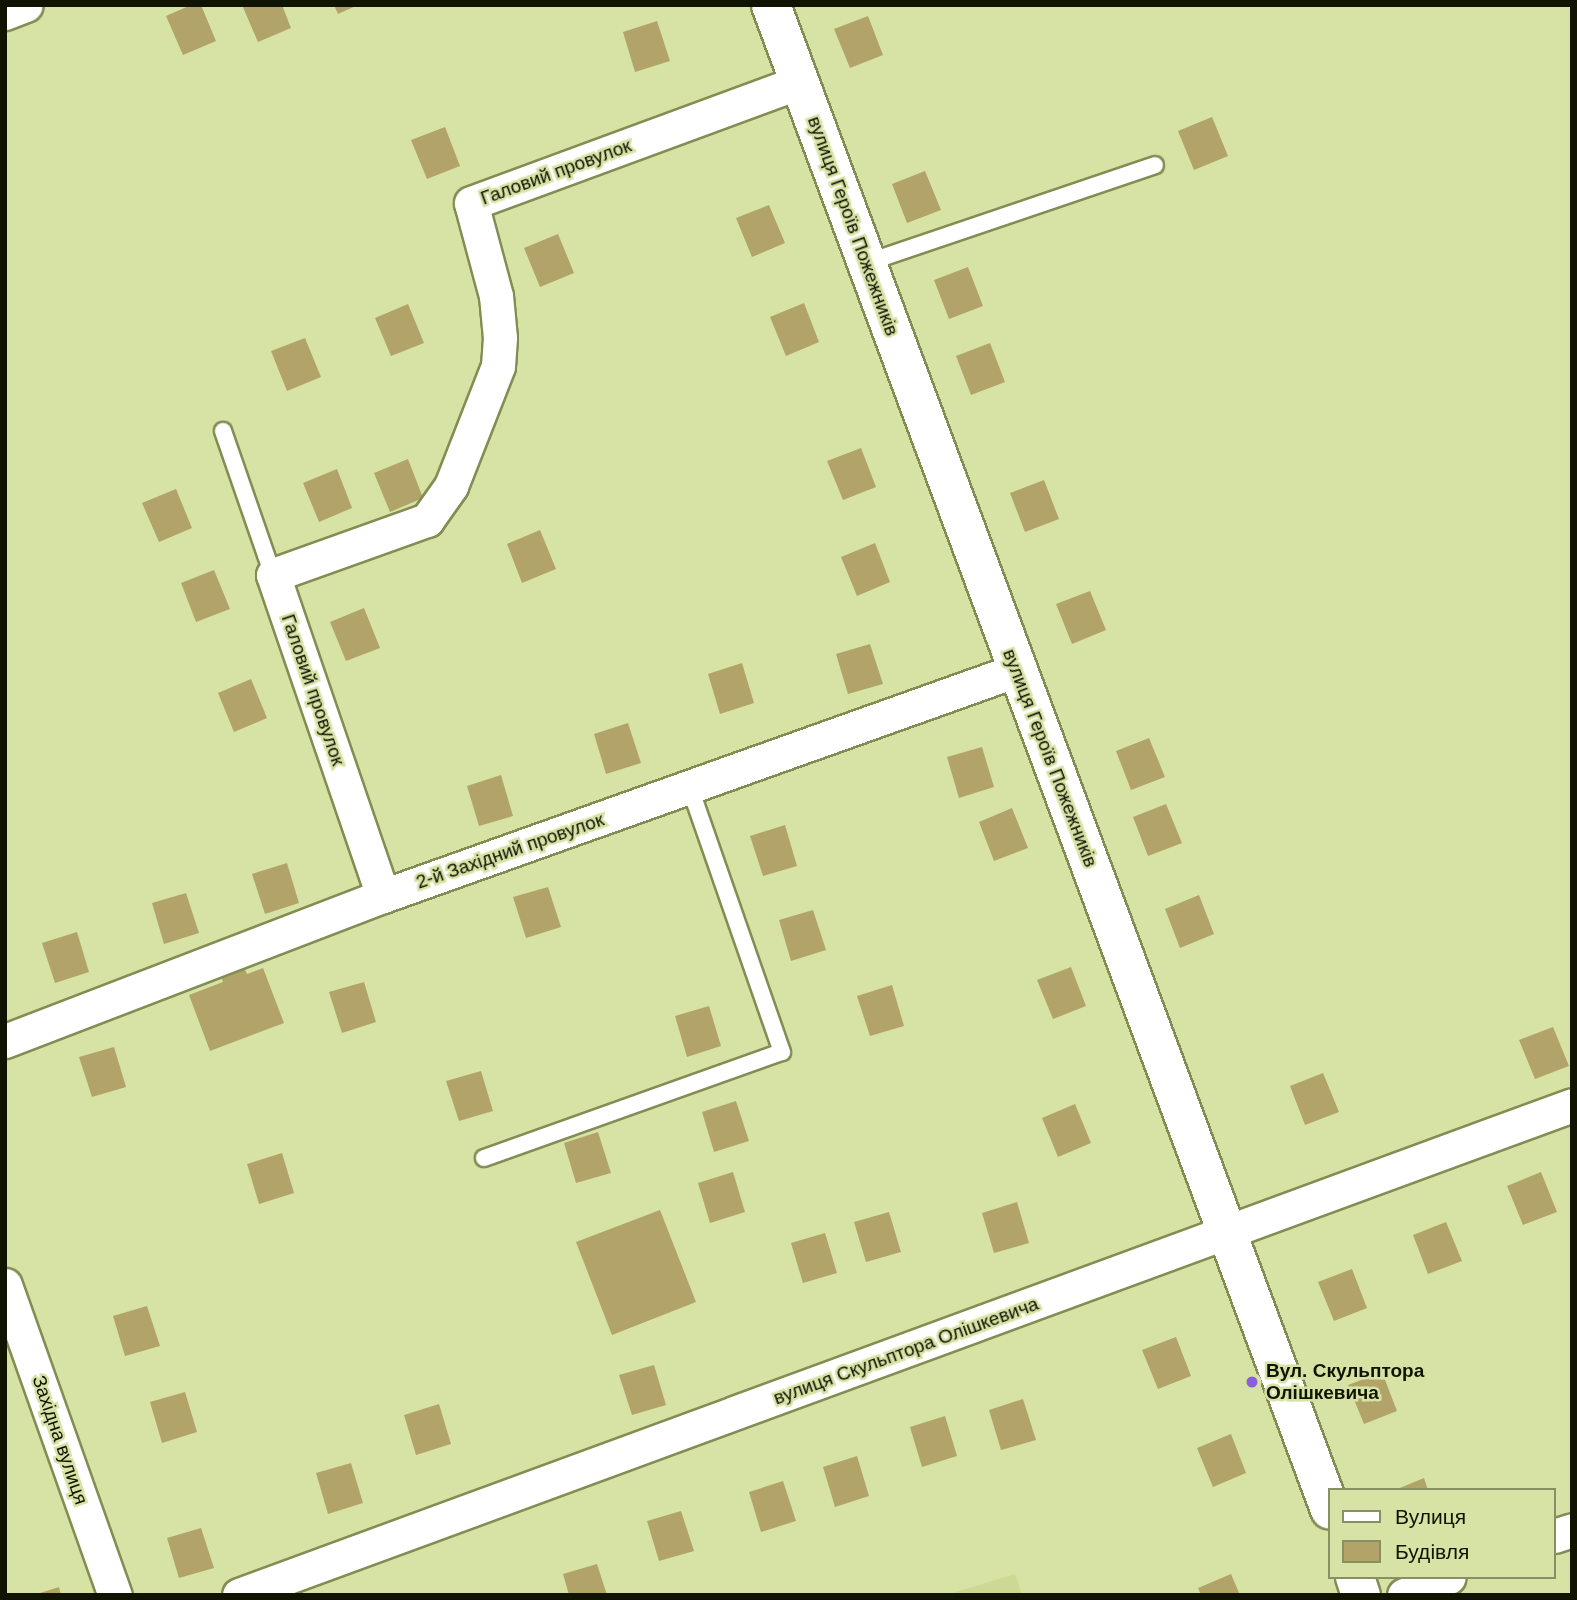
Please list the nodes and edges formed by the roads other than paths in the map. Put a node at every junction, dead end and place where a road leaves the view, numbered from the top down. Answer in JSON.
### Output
{"nodes":[{"id":1,"x":26,"y":5,"type":"edge"},
{"id":2,"x":771,"y":5,"type":"edge"},
{"id":3,"x":5,"y":13,"type":"edge"},
{"id":4,"x":800,"y":82,"type":"junction"},
{"id":5,"x":1155,"y":165,"type":"dead end"},
{"id":6,"x":866,"y":263,"type":"junction"},
{"id":7,"x":223,"y":431,"type":"dead end"},
{"id":8,"x":273,"y":575,"type":"junction"},
{"id":9,"x":1017,"y":670,"type":"junction"},
{"id":10,"x":690,"y":788,"type":"junction"},
{"id":11,"x":383,"y":896,"type":"junction"},
{"id":12,"x":5,"y":1041,"type":"edge"},
{"id":13,"x":1572,"y":1105,"type":"edge"},
{"id":14,"x":484,"y":1158,"type":"dead end"},
{"id":15,"x":1228,"y":1234,"type":"junction"},
{"id":16,"x":5,"y":1285,"type":"edge"},
{"id":17,"x":1328,"y":1505,"type":"edge"},
{"id":18,"x":1444,"y":1579,"type":"edge"},
{"id":19,"x":115,"y":1595,"type":"edge"},
{"id":20,"x":239,"y":1595,"type":"edge"},
{"id":21,"x":1404,"y":1595,"type":"edge"}],
"edges":[{"from":1,"to":3,"type":"street"},
{"from":2,"to":4,"type":"street","name":"вулиця Героїв Пожежників"},
{"from":4,"to":6,"type":"street","name":"вулиця Героїв Пожежників"},
{"from":4,"to":8,"type":"street","name":"Галовий провулок"},
{"from":5,"to":6,"type":"lane"},
{"from":6,"to":9,"type":"street","name":"вулиця Героїв Пожежників"},
{"from":7,"to":8,"type":"lane"},
{"from":8,"to":11,"type":"street","name":"Галовий провулок"},
{"from":9,"to":10,"type":"street","name":"2-й Західний провулок"},
{"from":9,"to":15,"type":"street","name":"вулиця Героїв Пожежників"},
{"from":10,"to":11,"type":"street","name":"2-й Західний провулок"},
{"from":10,"to":14,"type":"lane"},
{"from":11,"to":12,"type":"street","name":"2-й Західний провулок"},
{"from":13,"to":15,"type":"street","name":"вулиця Скульптора Олішкевича"},
{"from":15,"to":17,"type":"street","name":"вулиця Героїв Пожежників"},
{"from":15,"to":20,"type":"street","name":"вулиця Скульптора Олішкевича"},
{"from":16,"to":19,"type":"street","name":"Західна вулиця"},
{"from":18,"to":21,"type":"street"}]}
